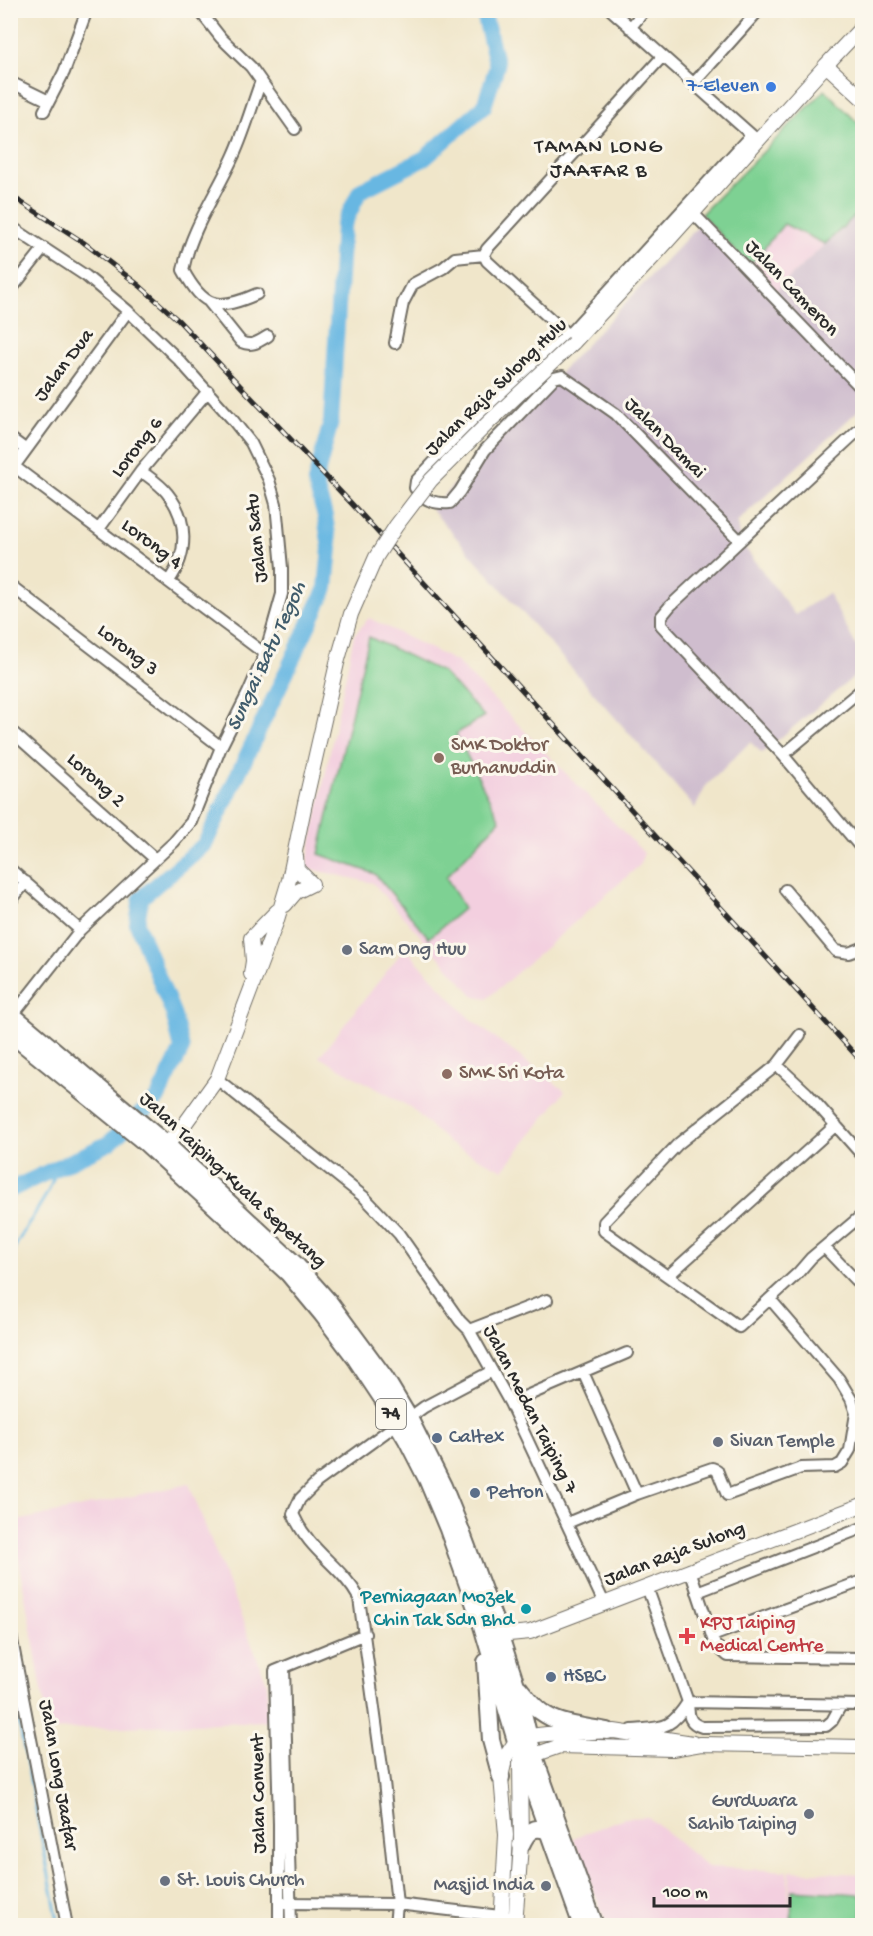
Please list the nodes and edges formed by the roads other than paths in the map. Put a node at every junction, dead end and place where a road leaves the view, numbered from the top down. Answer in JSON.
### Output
{"nodes":[{"id":1,"x":87,"y":10,"type":"edge"},
{"id":2,"x":199,"y":10,"type":"edge"},
{"id":3,"x":611,"y":10,"type":"edge"},
{"id":4,"x":645,"y":10,"type":"edge"},
{"id":5,"x":759,"y":10,"type":"edge"},
{"id":6,"x":862,"y":27,"type":"edge"},
{"id":7,"x":630,"y":28,"type":"junction"},
{"id":8,"x":662,"y":57,"type":"junction"},
{"id":9,"x":826,"y":65,"type":"junction"},
{"id":10,"x":261,"y":81,"type":"junction"},
{"id":11,"x":10,"y":82,"type":"edge"},
{"id":12,"x":693,"y":84,"type":"junction"},
{"id":13,"x":862,"y":98,"type":"edge"},
{"id":14,"x":50,"y":101,"type":"junction"},
{"id":15,"x":44,"y":111,"type":"dead end"},
{"id":16,"x":295,"y":129,"type":"dead end"},
{"id":17,"x":754,"y":138,"type":"junction"},
{"id":18,"x":693,"y":213,"type":"junction"},
{"id":19,"x":10,"y":226,"type":"edge"},
{"id":20,"x":44,"y":248,"type":"junction"},
{"id":21,"x":484,"y":255,"type":"junction"},
{"id":22,"x":10,"y":291,"type":"edge"},
{"id":23,"x":257,"y":294,"type":"dead end"},
{"id":24,"x":209,"y":302,"type":"junction"},
{"id":25,"x":128,"y":311,"type":"junction"},
{"id":26,"x":268,"y":336,"type":"dead end"},
{"id":27,"x":570,"y":339,"type":"junction"},
{"id":28,"x":395,"y":343,"type":"dead end"},
{"id":29,"x":862,"y":389,"type":"edge"},
{"id":30,"x":208,"y":391,"type":"junction"},
{"id":31,"x":862,"y":426,"type":"edge"},
{"id":32,"x":10,"y":438,"type":"edge"},
{"id":33,"x":25,"y":450,"type":"junction"},
{"id":34,"x":13,"y":470,"type":"edge"},
{"id":35,"x":141,"y":471,"type":"junction"},
{"id":36,"x":99,"y":529,"type":"junction"},
{"id":37,"x":740,"y":541,"type":"junction"},
{"id":38,"x":168,"y":581,"type":"junction"},
{"id":39,"x":10,"y":585,"type":"edge"},
{"id":40,"x":265,"y":654,"type":"junction"},
{"id":41,"x":862,"y":688,"type":"edge"},
{"id":42,"x":10,"y":730,"type":"edge"},
{"id":43,"x":221,"y":747,"type":"junction"},
{"id":44,"x":783,"y":755,"type":"junction"},
{"id":45,"x":862,"y":849,"type":"edge"},
{"id":46,"x":295,"y":851,"type":"junction"},
{"id":47,"x":156,"y":859,"type":"junction"},
{"id":48,"x":10,"y":869,"type":"edge"},
{"id":49,"x":26,"y":882,"type":"junction"},
{"id":50,"x":785,"y":890,"type":"dead end"},
{"id":51,"x":10,"y":902,"type":"edge"},
{"id":52,"x":280,"y":907,"type":"junction"},
{"id":53,"x":276,"y":923,"type":"junction"},
{"id":54,"x":80,"y":930,"type":"junction"},
{"id":55,"x":862,"y":948,"type":"edge"},
{"id":56,"x":249,"y":991,"type":"junction"},
{"id":57,"x":12,"y":1014,"type":"edge"},
{"id":58,"x":10,"y":1033,"type":"edge"},
{"id":59,"x":800,"y":1035,"type":"dead end"},
{"id":60,"x":777,"y":1065,"type":"junction"},
{"id":61,"x":217,"y":1078,"type":"junction"},
{"id":62,"x":124,"y":1118,"type":"junction"},
{"id":63,"x":836,"y":1125,"type":"junction"},
{"id":64,"x":156,"y":1144,"type":"junction"},
{"id":65,"x":862,"y":1155,"type":"edge"},
{"id":66,"x":862,"y":1215,"type":"edge"},
{"id":67,"x":824,"y":1247,"type":"junction"},
{"id":68,"x":668,"y":1276,"type":"junction"},
{"id":69,"x":862,"y":1287,"type":"edge"},
{"id":70,"x":770,"y":1299,"type":"junction"},
{"id":71,"x":547,"y":1300,"type":"dead end"},
{"id":72,"x":470,"y":1330,"type":"junction"},
{"id":73,"x":627,"y":1353,"type":"dead end"},
{"id":74,"x":492,"y":1371,"type":"junction"},
{"id":75,"x":584,"y":1372,"type":"junction"},
{"id":76,"x":510,"y":1403,"type":"junction"},
{"id":77,"x":859,"y":1412,"type":"edge"},
{"id":78,"x":403,"y":1421,"type":"junction"},
{"id":79,"x":637,"y":1494,"type":"junction"},
{"id":80,"x":861,"y":1507,"type":"edge"},
{"id":81,"x":567,"y":1523,"type":"junction"},
{"id":82,"x":862,"y":1528,"type":"edge"},
{"id":83,"x":690,"y":1570,"type":"junction"},
{"id":84,"x":862,"y":1581,"type":"edge"},
{"id":85,"x":647,"y":1587,"type":"junction"},
{"id":86,"x":697,"y":1592,"type":"junction"},
{"id":87,"x":604,"y":1603,"type":"junction"},
{"id":88,"x":480,"y":1619,"type":"junction"},
{"id":89,"x":10,"y":1630,"type":"edge"},
{"id":90,"x":499,"y":1633,"type":"junction"},
{"id":91,"x":365,"y":1634,"type":"junction"},
{"id":92,"x":712,"y":1636,"type":"junction"},
{"id":93,"x":862,"y":1658,"type":"edge"},
{"id":94,"x":279,"y":1669,"type":"junction"},
{"id":95,"x":516,"y":1685,"type":"junction"},
{"id":96,"x":688,"y":1702,"type":"junction"},
{"id":97,"x":841,"y":1705,"type":"junction"},
{"id":98,"x":862,"y":1706,"type":"edge"},
{"id":99,"x":608,"y":1731,"type":"junction"},
{"id":100,"x":625,"y":1731,"type":"junction"},
{"id":101,"x":523,"y":1738,"type":"junction"},
{"id":102,"x":701,"y":1744,"type":"junction"},
{"id":103,"x":862,"y":1747,"type":"edge"},
{"id":104,"x":528,"y":1757,"type":"junction"},
{"id":105,"x":501,"y":1777,"type":"junction"},
{"id":106,"x":547,"y":1831,"type":"junction"},
{"id":107,"x":521,"y":1845,"type":"junction"},
{"id":108,"x":279,"y":1903,"type":"junction"},
{"id":109,"x":291,"y":1903,"type":"junction"},
{"id":110,"x":397,"y":1904,"type":"junction"},
{"id":111,"x":508,"y":1921,"type":"edge"},
{"id":112,"x":67,"y":1926,"type":"edge"},
{"id":113,"x":279,"y":1926,"type":"edge"},
{"id":114,"x":291,"y":1926,"type":"edge"},
{"id":115,"x":395,"y":1926,"type":"edge"},
{"id":116,"x":582,"y":1926,"type":"edge"},
{"id":117,"x":595,"y":1926,"type":"edge"}],
"edges":[{"from":1,"to":14,"type":"street"},
{"from":2,"to":10,"type":"street"},
{"from":3,"to":7,"type":"street"},
{"from":4,"to":7,"type":"street"},
{"from":5,"to":12,"type":"street"},
{"from":6,"to":9,"type":"street","name":"Jalan Raja Sulong Hulu"},
{"from":7,"to":8,"type":"street"},
{"from":8,"to":12,"type":"street"},
{"from":8,"to":21,"type":"street"},
{"from":9,"to":13,"type":"street"},
{"from":9,"to":17,"type":"street","name":"Jalan Raja Sulong Hulu"},
{"from":10,"to":16,"type":"street"},
{"from":10,"to":24,"type":"street"},
{"from":11,"to":14,"type":"street"},
{"from":12,"to":17,"type":"street"},
{"from":14,"to":15,"type":"street"},
{"from":17,"to":18,"type":"street","name":"Jalan Raja Sulong Hulu"},
{"from":17,"to":27,"type":"street"},
{"from":18,"to":27,"type":"street","name":"Jalan Raja Sulong Hulu"},
{"from":18,"to":29,"type":"street","name":"Jalan Cameron"},
{"from":19,"to":20,"type":"street","name":"Jalan Satu"},
{"from":20,"to":22,"type":"street"},
{"from":20,"to":25,"type":"street","name":"Jalan Satu"},
{"from":21,"to":27,"type":"street"},
{"from":21,"to":28,"type":"street"},
{"from":23,"to":24,"type":"street"},
{"from":24,"to":26,"type":"street"},
{"from":25,"to":30,"type":"street","name":"Jalan Satu"},
{"from":25,"to":33,"type":"street","name":"Jalan Dua"},
{"from":27,"to":37,"type":"street","name":"Jalan Damai"},
{"from":27,"to":46,"type":"street","name":"Jalan Raja Sulong Hulu","bridge":true},
{"from":30,"to":35,"type":"street","name":"Lorong 6"},
{"from":30,"to":40,"type":"street","name":"Jalan Satu"},
{"from":31,"to":37,"type":"street"},
{"from":32,"to":33,"type":"street"},
{"from":33,"to":34,"type":"street","name":"Jalan Dua"},
{"from":34,"to":36,"type":"street","name":"Lorong 4"},
{"from":35,"to":36,"type":"street","name":"Lorong 6"},
{"from":35,"to":38,"type":"street"},
{"from":36,"to":38,"type":"street","name":"Lorong 4"},
{"from":37,"to":44,"type":"street"},
{"from":38,"to":40,"type":"street","name":"Lorong 4"},
{"from":39,"to":43,"type":"street","name":"Lorong 3"},
{"from":40,"to":43,"type":"street","name":"Jalan Satu"},
{"from":41,"to":44,"type":"street"},
{"from":42,"to":47,"type":"street","name":"Lorong 2"},
{"from":43,"to":47,"type":"street","name":"Jalan Satu"},
{"from":44,"to":45,"type":"street"},
{"from":46,"to":52,"type":"street","name":"Jalan Raja Sulong Hulu"},
{"from":46,"to":53,"type":"street"},
{"from":47,"to":54,"type":"street","name":"Jalan Satu"},
{"from":48,"to":49,"type":"street"},
{"from":49,"to":51,"type":"street"},
{"from":49,"to":54,"type":"street"},
{"from":50,"to":55,"type":"street"},
{"from":52,"to":53,"type":"street","name":"Jalan Raja Sulong Hulu"},
{"from":52,"to":56,"type":"street"},
{"from":53,"to":56,"type":"street"},
{"from":54,"to":57,"type":"street","name":"Jalan Satu"},
{"from":56,"to":61,"type":"street"},
{"from":57,"to":62,"type":"main road","name":"Jalan Taiping-Kuala Sepetang","number":"74"},
{"from":58,"to":62,"type":"main road","name":"Jalan Taiping-Kuala Sepetang","number":"74"},
{"from":59,"to":60,"type":"street"},
{"from":60,"to":63,"type":"street"},
{"from":60,"to":68,"type":"street"},
{"from":61,"to":64,"type":"street"},
{"from":61,"to":72,"type":"street","name":"Jalan Medan Taiping 7"},
{"from":62,"to":64,"type":"main road","name":"Jalan Taiping-Kuala Sepetang","number":"74"},
{"from":63,"to":65,"type":"street"},
{"from":63,"to":68,"type":"street"},
{"from":64,"to":78,"type":"main road","name":"Jalan Taiping-Kuala Sepetang","number":"74"},
{"from":66,"to":67,"type":"street"},
{"from":67,"to":69,"type":"street"},
{"from":67,"to":70,"type":"street"},
{"from":68,"to":70,"type":"street"},
{"from":70,"to":77,"type":"street"},
{"from":71,"to":72,"type":"street"},
{"from":72,"to":74,"type":"street","name":"Jalan Medan Taiping 7"},
{"from":73,"to":75,"type":"street"},
{"from":74,"to":76,"type":"street","name":"Jalan Medan Taiping 7"},
{"from":74,"to":78,"type":"street"},
{"from":75,"to":76,"type":"street"},
{"from":75,"to":79,"type":"street"},
{"from":76,"to":81,"type":"street","name":"Jalan Medan Taiping 7"},
{"from":77,"to":79,"type":"street"},
{"from":78,"to":88,"type":"main road","name":"Jalan Taiping-Kuala Sepetang","number":"74"},
{"from":78,"to":90,"type":"main road","name":"Jalan Taiping-Kuala Sepetang","number":"74"},
{"from":78,"to":91,"type":"street"},
{"from":79,"to":81,"type":"street"},
{"from":80,"to":83,"type":"street","name":"Jalan Raja Sulong"},
{"from":81,"to":87,"type":"street","name":"Jalan Medan Taiping 7"},
{"from":82,"to":86,"type":"street"},
{"from":83,"to":85,"type":"street","name":"Jalan Raja Sulong"},
{"from":83,"to":86,"type":"street"},
{"from":84,"to":92,"type":"street"},
{"from":85,"to":87,"type":"street","name":"Jalan Raja Sulong"},
{"from":85,"to":96,"type":"street"},
{"from":86,"to":92,"type":"street"},
{"from":87,"to":90,"type":"street","name":"Jalan Raja Sulong"},
{"from":88,"to":101,"type":"main road","name":"Jalan Taiping-Kuala Sepetang","number":"74"},
{"from":88,"to":105,"type":"main road"},
{"from":89,"to":112,"type":"street","name":"Jalan Long Jaafar"},
{"from":90,"to":95,"type":"main road","name":"Jalan Taiping-Kuala Sepetang","number":"74"},
{"from":91,"to":94,"type":"street"},
{"from":91,"to":110,"type":"street"},
{"from":92,"to":93,"type":"street"},
{"from":94,"to":108,"type":"street","name":"Jalan Convent"},
{"from":94,"to":109,"type":"street","name":"Jalan Convent"},
{"from":95,"to":99,"type":"main road"},
{"from":95,"to":101,"type":"main road","name":"Jalan Taiping-Kuala Sepetang","number":"74"},
{"from":96,"to":97,"type":"street"},
{"from":96,"to":97,"type":"street"},
{"from":96,"to":100,"type":"street"},
{"from":97,"to":98,"type":"street"},
{"from":99,"to":100,"type":"street"},
{"from":99,"to":101,"type":"street"},
{"from":100,"to":102,"type":"street"},
{"from":101,"to":104,"type":"main road","number":"74"},
{"from":101,"to":105,"type":"street"},
{"from":102,"to":103,"type":"street"},
{"from":102,"to":104,"type":"street"},
{"from":104,"to":106,"type":"main road","number":"74"},
{"from":104,"to":107,"type":"street"},
{"from":104,"to":117,"type":"main road","number":"74"},
{"from":105,"to":111,"type":"street"},
{"from":106,"to":107,"type":"main road"},
{"from":106,"to":116,"type":"main road","number":"74"},
{"from":107,"to":111,"type":"street"},
{"from":108,"to":109,"type":"street"},
{"from":108,"to":113,"type":"street","name":"Jalan Convent"},
{"from":109,"to":110,"type":"street"},
{"from":109,"to":114,"type":"street","name":"Jalan Convent"},
{"from":110,"to":111,"type":"street"},
{"from":110,"to":115,"type":"street"}]}
